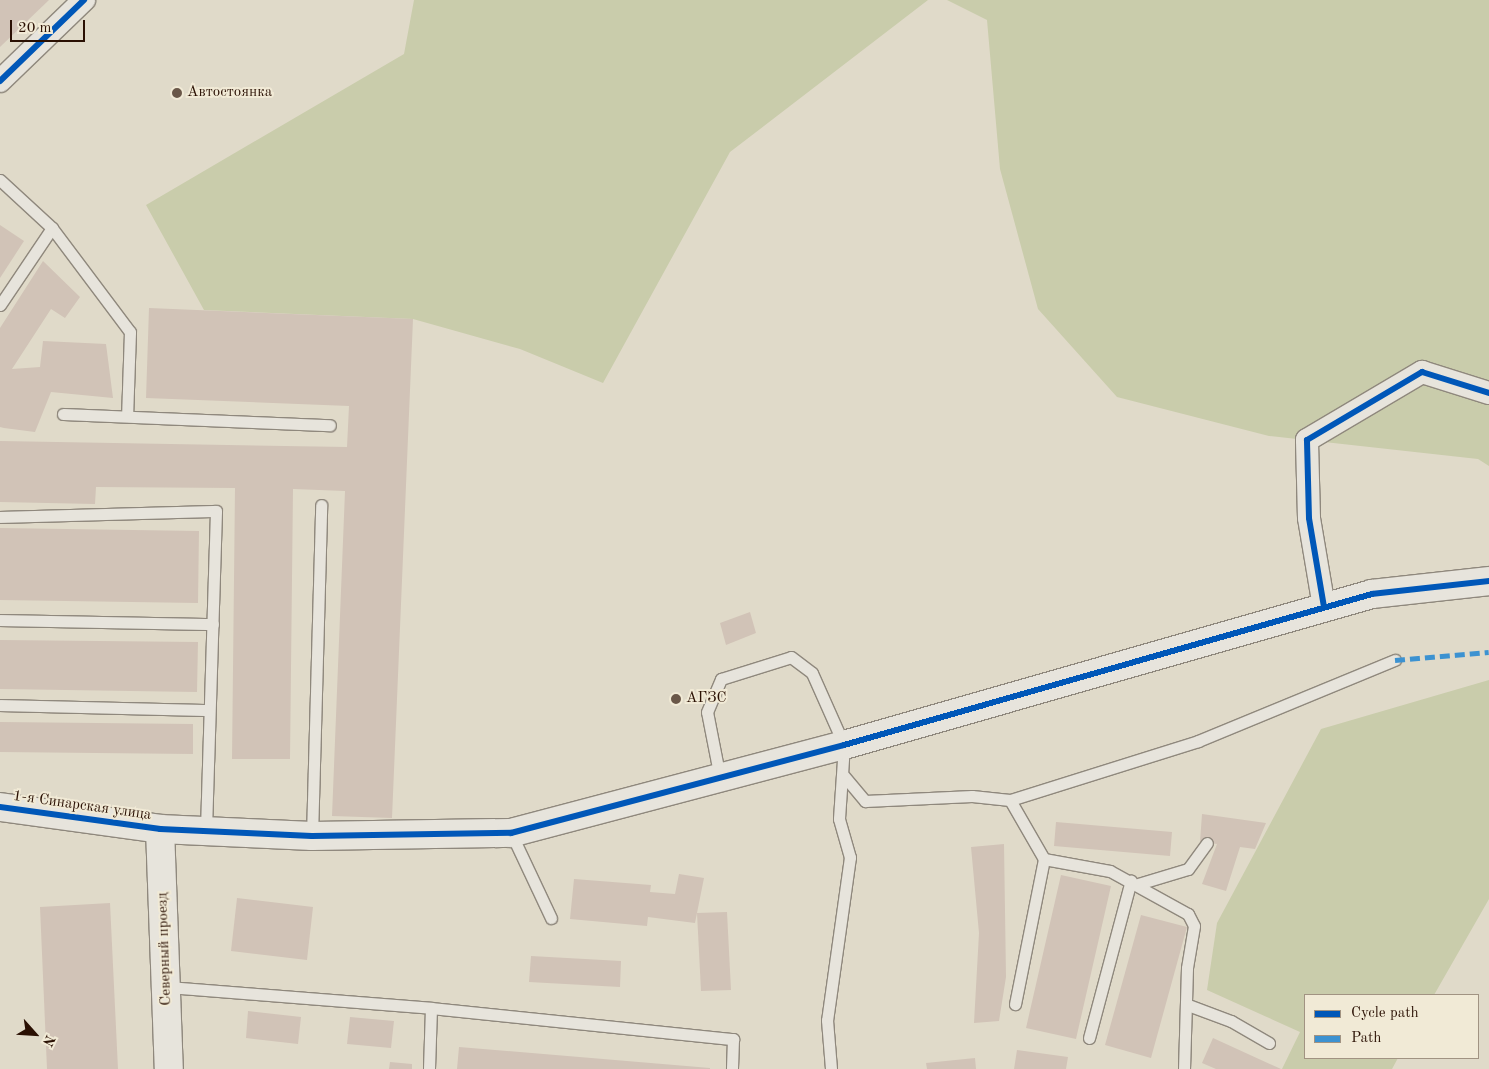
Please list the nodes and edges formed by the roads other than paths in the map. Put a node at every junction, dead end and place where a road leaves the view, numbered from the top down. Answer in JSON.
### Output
{"nodes":[{"id":1,"x":84,"y":0,"type":"edge"},
{"id":2,"x":0,"y":81,"type":"edge"},
{"id":3,"x":0,"y":180,"type":"edge"},
{"id":4,"x":52,"y":228,"type":"junction"},
{"id":5,"x":0,"y":305,"type":"edge"},
{"id":6,"x":1489,"y":393,"type":"edge"},
{"id":7,"x":64,"y":414,"type":"dead end"},
{"id":8,"x":127,"y":416,"type":"junction"},
{"id":9,"x":330,"y":425,"type":"dead end"},
{"id":10,"x":321,"y":505,"type":"dead end"},
{"id":11,"x":0,"y":517,"type":"edge"},
{"id":12,"x":1489,"y":581,"type":"edge"},
{"id":13,"x":1324,"y":608,"type":"junction"},
{"id":14,"x":0,"y":620,"type":"edge"},
{"id":15,"x":214,"y":624,"type":"junction"},
{"id":16,"x":1395,"y":660,"type":"dead end"},
{"id":17,"x":0,"y":705,"type":"edge"},
{"id":18,"x":209,"y":710,"type":"junction"},
{"id":19,"x":844,"y":745,"type":"junction"},
{"id":20,"x":844,"y":776,"type":"junction"},
{"id":21,"x":720,"y":778,"type":"junction"},
{"id":22,"x":1010,"y":800,"type":"junction"},
{"id":23,"x":0,"y":807,"type":"edge"},
{"id":24,"x":160,"y":829,"type":"junction"},
{"id":25,"x":206,"y":830,"type":"junction"},
{"id":26,"x":511,"y":833,"type":"junction"},
{"id":27,"x":312,"y":836,"type":"junction"},
{"id":28,"x":1207,"y":843,"type":"dead end"},
{"id":29,"x":1044,"y":858,"type":"junction"},
{"id":30,"x":1134,"y":882,"type":"junction"},
{"id":31,"x":551,"y":918,"type":"dead end"},
{"id":32,"x":168,"y":987,"type":"junction"},
{"id":33,"x":1014,"y":1004,"type":"dead end"},
{"id":34,"x":1188,"y":1005,"type":"junction"},
{"id":35,"x":432,"y":1008,"type":"junction"},
{"id":36,"x":1089,"y":1038,"type":"dead end"},
{"id":37,"x":1269,"y":1044,"type":"dead end"},
{"id":38,"x":169,"y":1069,"type":"edge"},
{"id":39,"x":429,"y":1069,"type":"edge"},
{"id":40,"x":732,"y":1069,"type":"edge"},
{"id":41,"x":831,"y":1069,"type":"edge"},
{"id":42,"x":1184,"y":1069,"type":"edge"}],
"edges":[{"from":1,"to":2,"type":"street"},
{"from":3,"to":4,"type":"lane"},
{"from":4,"to":5,"type":"lane"},
{"from":4,"to":8,"type":"lane"},
{"from":6,"to":13,"type":"street"},
{"from":7,"to":8,"type":"lane"},
{"from":8,"to":9,"type":"lane"},
{"from":10,"to":27,"type":"lane"},
{"from":11,"to":15,"type":"lane"},
{"from":12,"to":13,"type":"street","name":"1-я Синарская улица"},
{"from":13,"to":19,"type":"street","name":"1-я Синарская улица"},
{"from":14,"to":15,"type":"lane"},
{"from":15,"to":18,"type":"lane"},
{"from":16,"to":22,"type":"lane"},
{"from":17,"to":18,"type":"lane"},
{"from":18,"to":25,"type":"lane"},
{"from":19,"to":20,"type":"lane"},
{"from":19,"to":21,"type":"street","name":"1-я Синарская улица"},
{"from":19,"to":21,"type":"lane"},
{"from":20,"to":22,"type":"lane"},
{"from":20,"to":41,"type":"lane"},
{"from":21,"to":26,"type":"street","name":"1-я Синарская улица"},
{"from":22,"to":29,"type":"lane"},
{"from":23,"to":24,"type":"street","name":"1-я Синарская улица"},
{"from":24,"to":25,"type":"street","name":"1-я Синарская улица"},
{"from":24,"to":32,"type":"street","name":"Северный проезд"},
{"from":25,"to":27,"type":"street","name":"1-я Синарская улица"},
{"from":26,"to":27,"type":"street","name":"1-я Синарская улица"},
{"from":26,"to":31,"type":"lane"},
{"from":28,"to":30,"type":"lane"},
{"from":29,"to":30,"type":"lane"},
{"from":29,"to":33,"type":"lane"},
{"from":30,"to":34,"type":"lane"},
{"from":30,"to":36,"type":"lane"},
{"from":32,"to":35,"type":"lane"},
{"from":32,"to":38,"type":"street","name":"Северный проезд"},
{"from":34,"to":37,"type":"lane"},
{"from":34,"to":42,"type":"lane"},
{"from":35,"to":39,"type":"lane"},
{"from":35,"to":40,"type":"lane"}]}
